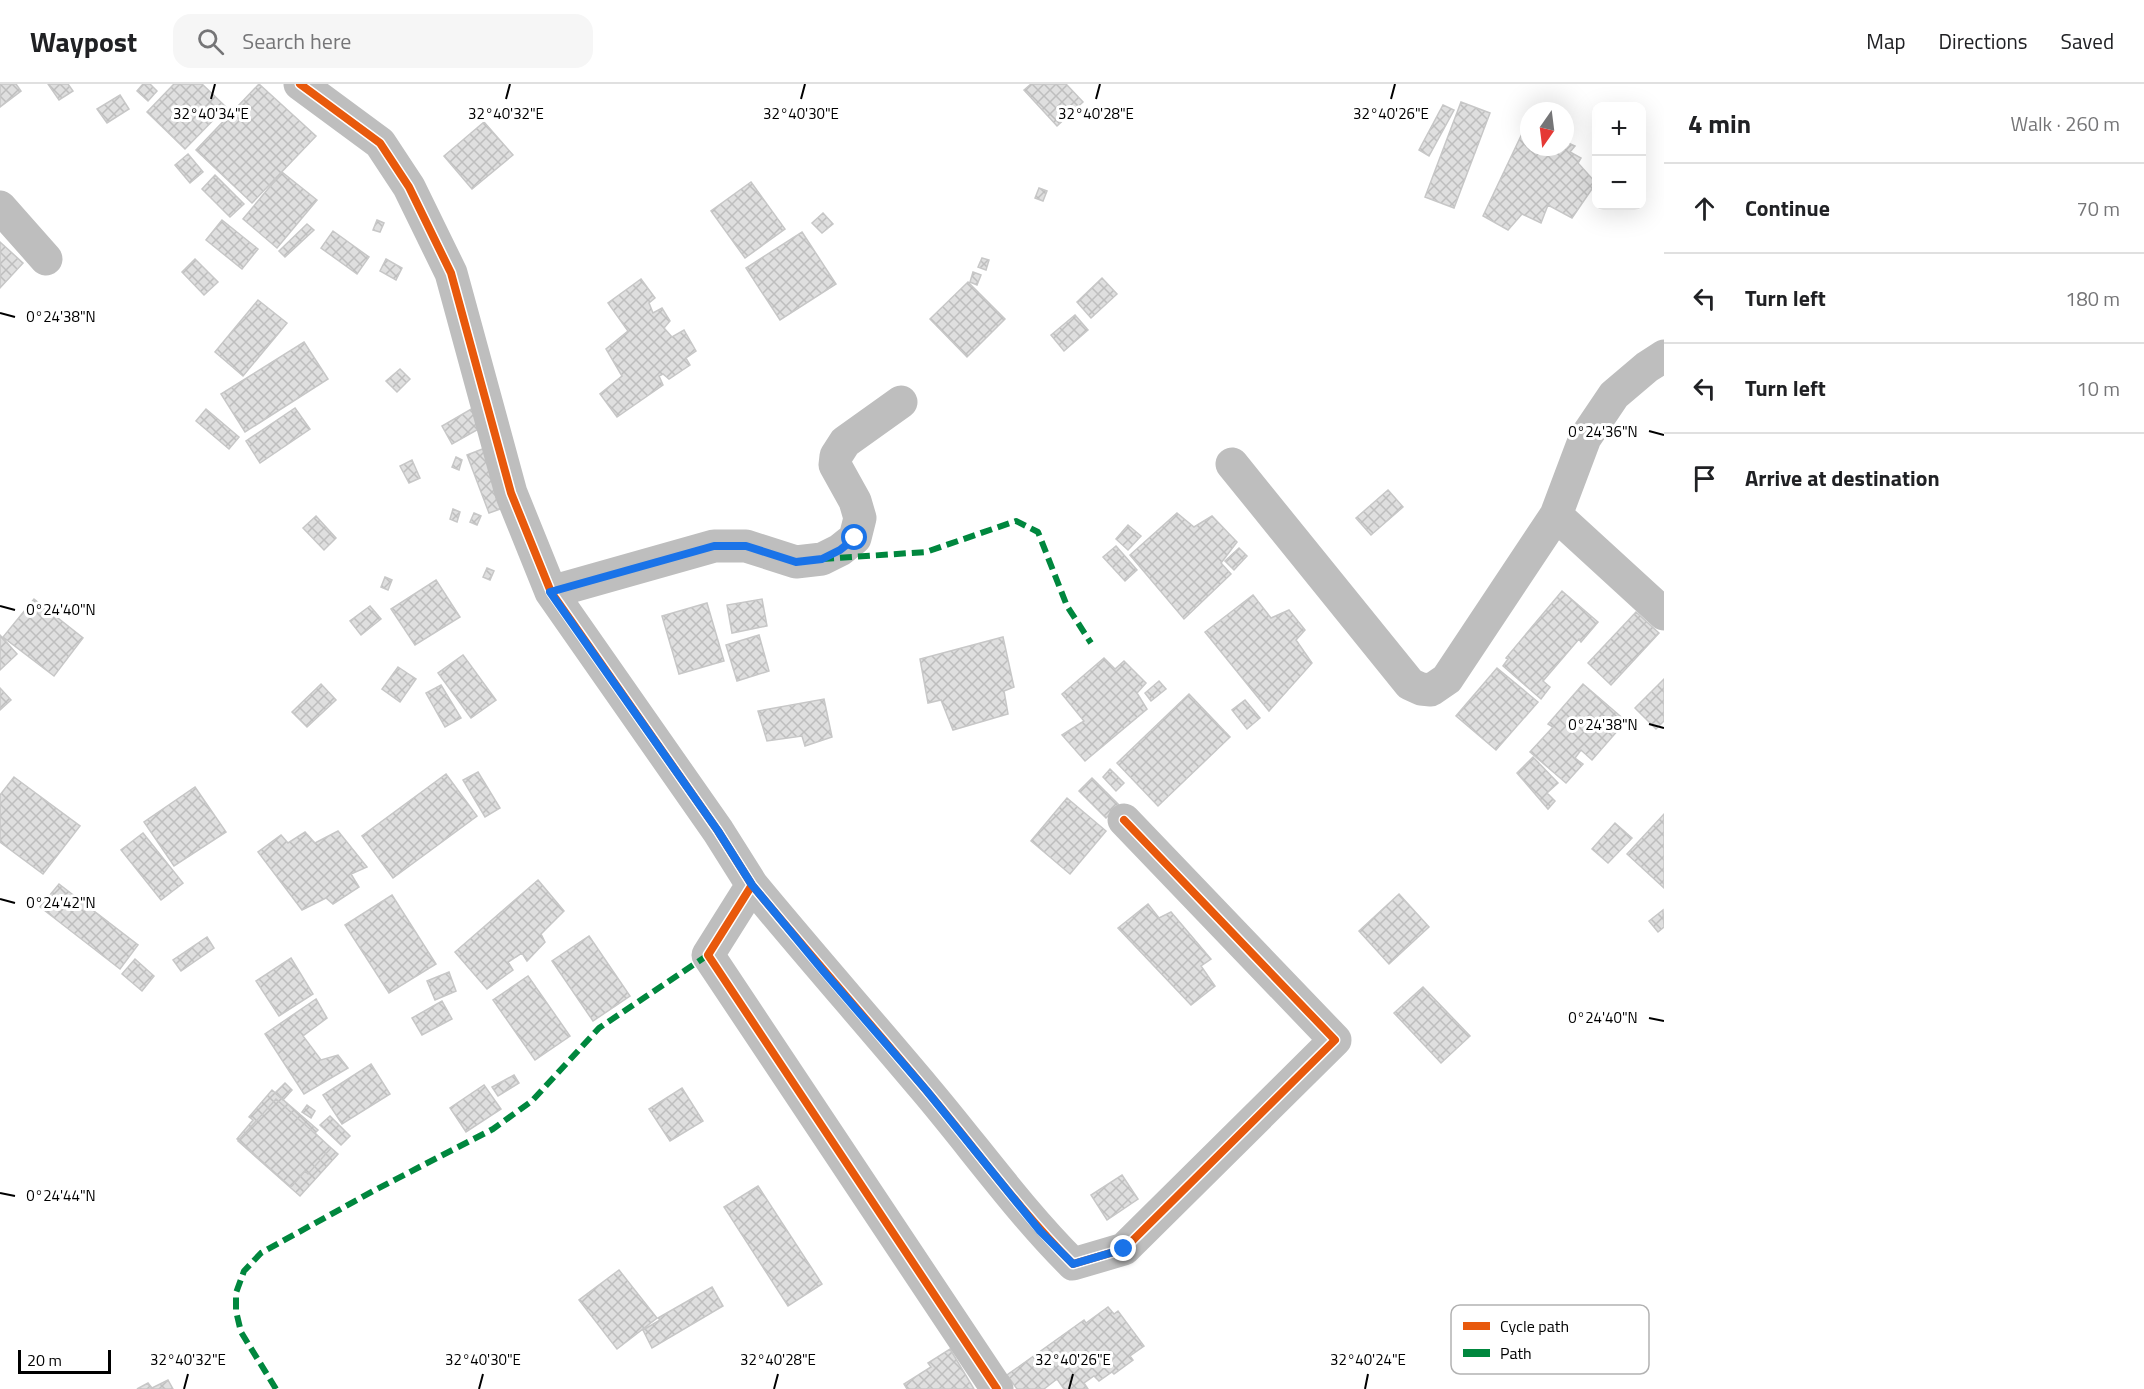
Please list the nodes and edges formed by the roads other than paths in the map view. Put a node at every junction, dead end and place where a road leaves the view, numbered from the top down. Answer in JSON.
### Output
{"nodes":[{"id":1,"x":300,"y":84,"type":"edge"},
{"id":2,"x":0,"y":207,"type":"edge"},
{"id":3,"x":46,"y":259,"type":"dead end"},
{"id":4,"x":1664,"y":356,"type":"edge"},
{"id":5,"x":901,"y":402,"type":"dead end"},
{"id":6,"x":1232,"y":464,"type":"dead end"},
{"id":7,"x":1556,"y":514,"type":"junction"},
{"id":8,"x":550,"y":592,"type":"junction"},
{"id":9,"x":1664,"y":614,"type":"edge"},
{"id":10,"x":1124,"y":820,"type":"dead end"},
{"id":11,"x":752,"y":885,"type":"junction"},
{"id":12,"x":997,"y":1389,"type":"edge"}],
"edges":[{"from":1,"to":8,"type":"street"},
{"from":2,"to":3,"type":"street"},
{"from":4,"to":7,"type":"street"},
{"from":5,"to":8,"type":"street"},
{"from":6,"to":7,"type":"street"},
{"from":7,"to":9,"type":"street"},
{"from":8,"to":11,"type":"street"},
{"from":10,"to":11,"type":"street"},
{"from":11,"to":12,"type":"street"}]}
